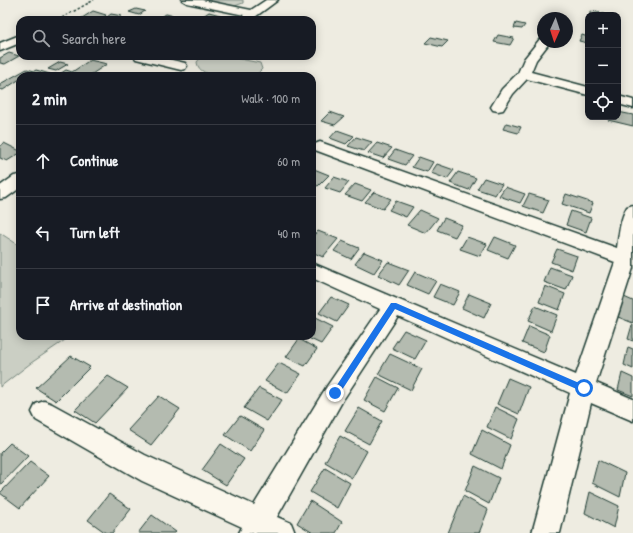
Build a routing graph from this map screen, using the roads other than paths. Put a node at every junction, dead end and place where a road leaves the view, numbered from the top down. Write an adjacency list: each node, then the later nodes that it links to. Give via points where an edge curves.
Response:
1 (187, 0): 3 (street)
2 (273, 0): 4 (street)
3 (245, 16)
4 (250, 16)
5 (16, 41): 6 (street)
6 (0, 48)
7 (539, 48): 12 (street, via 530,58)
8 (156, 60): 10 (street)
9 (189, 60): 10 (street)
10 (181, 66): 11 (street)
11 (173, 72)
12 (524, 74): 13 (street); 16 (street, via 507,92)
13 (585, 91)
14 (621, 101): 15 (street)
15 (633, 104)
16 (498, 107)
17 (320, 147): 21 (street)
18 (16, 183): 19 (street)
19 (0, 194)
20 (633, 211): 21 (street, via 628,230)
21 (629, 260): 24 (street)
22 (316, 272): 23 (street)
23 (394, 305): 24 (street); 27 (street, via 335,393)
24 (584, 388): 25 (street); 28 (street)
25 (633, 410)
26 (44, 412): 27 (street, via 88,439)
27 (265, 529)
28 (546, 533)

